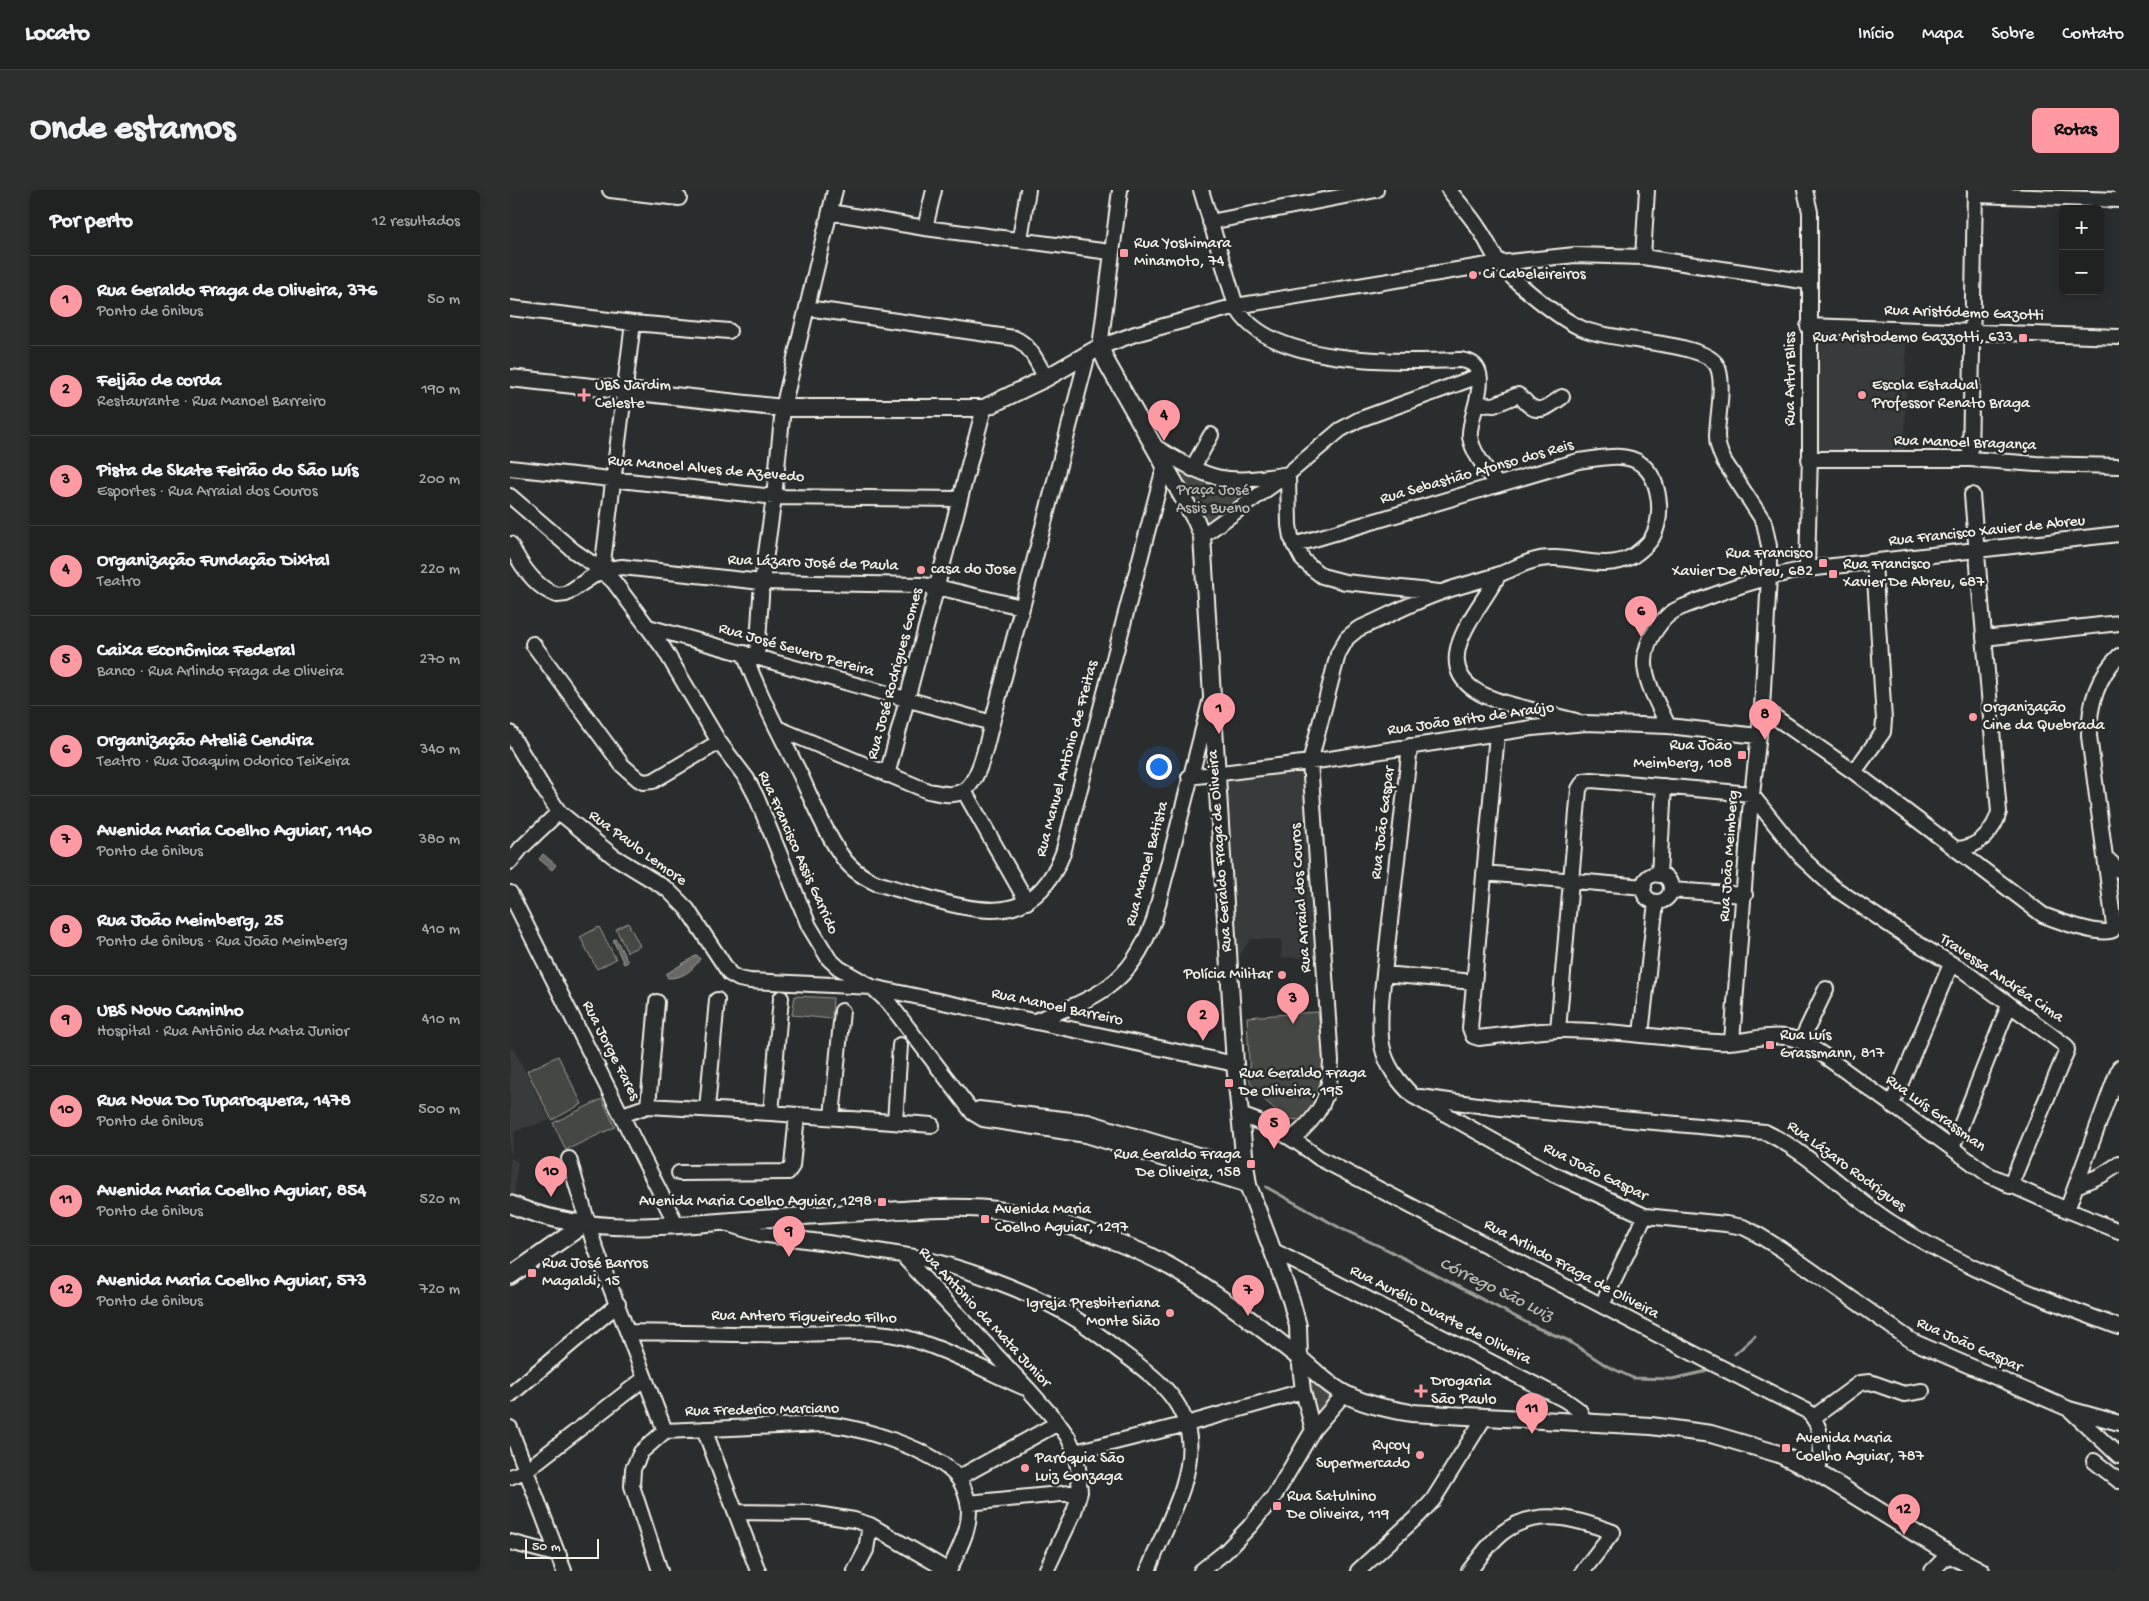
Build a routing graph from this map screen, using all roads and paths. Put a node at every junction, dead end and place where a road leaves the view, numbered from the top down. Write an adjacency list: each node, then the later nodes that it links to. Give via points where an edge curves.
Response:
1 (610, 190): 12 (street)
2 (835, 190): 14 (street)
3 (934, 190): 16 (street)
4 (1028, 190): 17 (street)
5 (1120, 190): 18 (street)
6 (1202, 190): 15 (street)
7 (1376, 190): 15 (street)
8 (1449, 190): 20 (street, via 1479,228)
9 (1647, 190): 19 (street)
10 (1805, 190): 21 (street, Rua Artur Bliss, via 1810,212)
11 (1975, 192): 13 (street); 28 (street)
12 (679, 198)
13 (2119, 200)
14 (830, 212): 16 (street); 24 (street)
15 (1210, 222): 22 (street)
16 (925, 228): 17 (street)
17 (1020, 239): 18 (street)
18 (1110, 252): 30 (street)
19 (1643, 257): 20 (street, via 1575,254); 21 (street)
20 (1500, 263): 22 (street); 63 (street, Rua João Meimberg, via 1568,322 1582,329 1680,348 1700,354 1716,364 1720,380 1719,450 1764,522)
21 (1809, 282): 26 (street, Rua Artur Bliss)
22 (1236, 306): 30 (street, via 1135,334); 31 (street, via 1250,324 1294,347 1386,362 1467,360 1476,367)
23 (510, 308): 25 (street)
24 (807, 308): 33 (street, via 1014,338 1030,350); 37 (street)
25 (633, 323): 27 (street); 34 (street)
26 (1808, 326): 28 (street, Rua Aristódemo Gazotti); 41 (street, Rua Artur Bliss)
27 (729, 331)
28 (1973, 331): 29 (street, Rua Aristódemo Gazotti); 42 (street)
29 (2119, 337)
30 (1094, 350): 33 (main road); 40 (main road, Rua Geraldo Fraga de Oliveira, via 1107,363); 67 (street)
31 (1479, 376): 36 (street); 47 (street, via 1358,420 1340,430)
32 (510, 378): 34 (main road)
33 (1046, 378): 38 (main road)
34 (624, 391): 37 (main road); 48 (street)
35 (1562, 397): 36 (street, via 1544,409 1532,408 1518,395 1494,405)
36 (1476, 404): 49 (street, via 1470,423 1471,443)
37 (783, 408): 38 (main road); 52 (street)
38 (984, 408): 53 (street, Rua José Rodrigues Gomes)
39 (1211, 435): 46 (street)
40 (1157, 448): 43 (main road, Rua Geraldo Fraga de Oliveira); 46 (street)
41 (1809, 459): 42 (street, Rua Manoel Bragança); 60 (street, Rua Artur Bliss)
42 (1970, 460): 44 (street, Rua Manoel Bragança)
43 (1165, 464): 55 (main road, Rua Geraldo Fraga de Oliveira); 106 (street, Rua Manuel Antônio de Freitas, via 1063,853 1056,871)
44 (2119, 466)
45 (510, 468): 48 (street, Rua Manoel Alves de Azevedo)
46 (1192, 469): 47 (street, via 1237,481)
47 (1288, 474): 55 (street); 57 (street, via 1289,525)
48 (615, 479): 52 (street, Rua Manoel Alves de Azevedo); 61 (street)
49 (1497, 484): 57 (street, Rua Sebastião Afonso dos Reis); 62 (street, Rua Sebastião Afonso dos Reis, via 1578,461 1626,458 1642,464 1649,472 1656,488 1659,511 1658,523 1648,544 1622,560 1595,563 1551,557)
50 (1972, 495): 58 (street)
51 (510, 496): 61 (street, Rua Francisco Assis Garrido, via 574,551)
52 (774, 497): 53 (street, Rua Manoel Alves de Azevedo); 64 (street)
53 (959, 499): 65 (street, Rua José Rodrigues Gomes)
54 (2119, 534): 58 (street, Rua Francisco Xavier de Abreu)
55 (1202, 536): 74 (main road, Rua Geraldo Fraga de Oliveira)
56 (510, 544): 61 (street, via 532,578 551,594 566,594)
57 (1294, 545): 66 (street, via 1313,569 1331,578)
58 (1977, 550): 59 (street, Rua Francisco Xavier de Abreu); 70 (street)
59 (1874, 562): 60 (street, Rua Francisco Xavier de Abreu); 87 (street, via 1884,720 1882,732)
60 (1806, 569): 63 (street, Rua Francisco Xavier de Abreu)
61 (602, 570): 64 (street, Rua Lázaro José de Paula, via 622,567); 69 (street, Rua Francisco Assis Garrido)
62 (1499, 574): 66 (street, Rua Sebastião Afonso dos Reis); 78 (street, via 1461,640 1458,650 1460,674 1474,690 1488,698)
63 (1769, 576): 76 (street, Rua João Meimberg); 79 (street, Rua Francisco Xavier de Abreu, via 1673,611 1652,635 1644,659 1645,671)
64 (762, 582): 65 (street, Rua Lázaro José de Paula); 72 (street)
65 (938, 586): 67 (street, Rua Lázaro José de Paula); 75 (street, Rua José Rodrigues Gomes)
66 (1441, 592): 86 (street, Rua Sebastião Afonso dos Reis, via 1358,629 1347,638 1338,654)
67 (1021, 607): 77 (street)
68 (2119, 623): 70 (street)
69 (648, 627): 72 (street, Rua José Severo Pereira); 84 (street, Rua Francisco Assis Garrido)
70 (1984, 638): 95 (street, via 2000,812 1990,832 1972,845)
71 (533, 644): 84 (street, via 614,755 643,782 653,781)
72 (750, 655): 75 (street, Rua José Severo Pereira); 80 (street, Rua Manuel Antônio de Freitas)
73 (2119, 656): 96 (street, via 2100,683 2089,721)
74 (1213, 690): 88 (main road, Rua Geraldo Fraga de Oliveira); 90 (street, Rua Manoel Batista)
75 (907, 701): 77 (street, Rua José Severo Pereira); 89 (street, Rua José Rodrigues Gomes)
76 (1762, 708): 83 (street, Rua João Meimberg); 87 (street)
77 (992, 723): 92 (street, via 980,765)
78 (1586, 723): 79 (street, Rua João Brito de Araújo); 82 (street, Rua João Brito de Araújo)
79 (1668, 726): 83 (street, Rua João Brito de Araújo)
80 (777, 728): 89 (street); 106 (street, Rua Manuel Antônio de Freitas, via 839,853 862,876 876,883 969,909 996,911)
81 (510, 733): 94 (street, Rua Paulo Lemore)
82 (1497, 734): 85 (street, Rua João Brito de Araújo); 99 (street)
83 (1758, 736): 93 (street, Rua João Meimberg)
84 (720, 742): 111 (street, Rua Francisco Assis Garrido, via 756,796 818,944 839,968)
85 (1410, 746): 86 (street, Rua João Brito de Araújo); 109 (street, Rua João Gaspar)
86 (1310, 762): 88 (street, Rua João Brito de Araújo); 140 (street, Rua Arraial dos Couros, via 1331,1061 1327,1093 1320,1110)
87 (1854, 772): 95 (street)
88 (1216, 773): 90 (street, Rua João Brito de Araújo); 124 (main road, Rua Geraldo Fraga de Oliveira)
89 (887, 775): 92 (street, via 941,794)
90 (1189, 777): 118 (street, Rua Manoel Batista, via 1154,920 1132,965 1096,995)
91 (1664, 786): 93 (street); 100 (street); 101 (street, via 1584,781 1580,789)
92 (964, 791): 106 (street)
93 (1751, 794): 105 (street, Rua João Meimberg); 108 (street, Travessa Andréa Cima, via 1803,859 1833,887)
94 (559, 812): 97 (street); 111 (street, Rua Paulo Lemore, via 613,856 666,889 704,931 733,977 750,981)
95 (1957, 849): 96 (street, via 2043,915 2062,923 2106,932 2113,930 2114,925)
96 (2106, 857): 98 (street)
97 (510, 862)
98 (2119, 870)
99 (1484, 873): 101 (street); 110 (street)
100 (1658, 875): 102 (street, via 1650,876); 103 (street, via 1668,880)
101 (1571, 880): 102 (street); 119 (street)
102 (1644, 887): 107 (street, via 1647,897)
103 (1671, 890): 105 (street); 107 (street, via 1666,899)
104 (510, 893): 133 (street, Rua Jorge Fares)
105 (1745, 895): 121 (street, Rua João Meimberg)
106 (1028, 902)
107 (1656, 902): 120 (street)
108 (1951, 964): 116 (street, Travessa Andréa Cima); 129 (street)
109 (1384, 974): 110 (street); 127 (street, Rua João Gaspar, via 1382,1044 1396,1079)
110 (1474, 982): 119 (street, Rua Luís Grassman, via 1470,1028 1476,1037)
111 (872, 987): 118 (street, Rua Manoel Barreiro); 128 (street, Rua Francisco Assis Garrido, via 899,1015)
112 (1826, 989): 122 (street)
113 (781, 998): 132 (street)
114 (717, 1000): 131 (street)
115 (657, 1002): 130 (street)
116 (2009, 1005): 141 (street); 147 (street, Travessa Andréa Cima, via 2067,1048)
117 (842, 1011): 136 (street)
118 (1035, 1021): 124 (street, Rua Manoel Barreiro)
119 (1558, 1030): 120 (street, Rua Luís Grassman)
120 (1641, 1034): 121 (street, Rua Luís Grassman)
121 (1732, 1041): 122 (street, Rua Luís Grassman, via 1784,1036)
122 (1801, 1041): 129 (street, Rua Luís Grassman)
123 (900, 1045): 137 (street)
124 (1235, 1064): 126 (main road, Rua Geraldo Fraga de Oliveira)
125 (2119, 1068): 148 (street)
126 (1237, 1094): 135 (main road, Rua Geraldo Fraga de Oliveira); 138 (street, Rua Arlindo Fraga de Oliveira)
127 (1412, 1096): 151 (street, Rua João Gaspar, via 1553,1174); 163 (street, Rua Lázaro Rodrigues, via 1500,1108 1765,1132 1782,1140 1865,1204 1917,1238 2014,1287)
128 (966, 1104): 144 (street, via 980,1109 1096,1124); 146 (street, Rua Francisco Assis Garrido, via 983,1119 1086,1135)
129 (1892, 1104): 141 (street, Rua Luís Grassman)
130 (648, 1106): 131 (street); 133 (street)
131 (707, 1109): 132 (street)
132 (771, 1113): 134 (street)
133 (622, 1114): 155 (street, Rua Jorge Fares)
134 (797, 1115): 136 (street); 145 (street, via 792,1166 788,1172)
135 (1239, 1116): 138 (street, Rua Arlindo Fraga de Oliveira); 144 (main road, Rua Geraldo Fraga de Oliveira)
136 (832, 1118): 137 (street)
137 (895, 1122): 139 (street)
138 (1263, 1122): 140 (street, Rua Arlindo Fraga de Oliveira)
139 (932, 1125)
140 (1293, 1138): 162 (street, Rua Arlindo Fraga de Oliveira, via 1319,1158)
141 (1952, 1148): 147 (street, Rua Luís Grassman)
142 (569, 1159): 154 (street)
143 (2119, 1164): 148 (street)
144 (1245, 1169): 146 (main road, Rua Geraldo Fraga de Oliveira)
145 (679, 1174)
146 (1248, 1185): 158 (main road, Rua Geraldo Fraga de Oliveira)
147 (2010, 1186): 150 (street, Rua Luís Grassman)
148 (2076, 1186): 150 (street)
149 (510, 1204): 152 (main road)
150 (2067, 1210): 156 (street, Rua Luís Grassman)
151 (1645, 1216): 162 (street); 172 (street, Rua João Gaspar, via 1743,1227 1781,1249 1912,1341)
152 (557, 1218): 154 (main road); 157 (main road)
153 (721, 1222): 155 (main road); 159 (street, Rua Antônio da Mata Junior, via 760,1234); 165 (main road, via 952,1207 1002,1211 1046,1220 1156,1258)
154 (587, 1226): 155 (main road); 157 (main road); 161 (street)
155 (677, 1226)
156 (2119, 1231)
157 (562, 1240): 160 (main road)
158 (1272, 1250): 165 (main road, Rua Geraldo Fraga de Oliveira, via 1298,1326); 175 (street, Rua Aurélio Duarte de Oliveira, via 1565,1400 1579,1410)
159 (902, 1255): 167 (street, Rua Antônio da Mata Junior); 178 (street, via 926,1259 991,1281 1080,1322 1164,1385 1177,1402)
160 (510, 1276)
161 (618, 1304): 164 (street); 171 (street)
162 (1602, 1306): 173 (street, Rua Arlindo Fraga de Oliveira)
163 (2119, 1327)
164 (629, 1332): 166 (street); 167 (street, Rua Antero Figueiredo Filho, via 898,1336)
165 (1298, 1357): 168 (street, Rua Geraldo Fraga de Oliveira); 170 (main road)
166 (645, 1378): 182 (street); 186 (street)
167 (1028, 1389): 176 (street, Rua Antônio da Mata Junior)
168 (1303, 1391): 178 (street); 181 (street, Rua Geraldo Fraga de Oliveira)
169 (1922, 1391): 173 (street, via 1904,1394 1870,1382 1860,1383)
170 (1344, 1394): 174 (main road, via 1375,1407 1411,1414); 181 (street)
171 (510, 1395)
172 (2070, 1409): 177 (street, Rua João Gaspar); 184 (street)
173 (1814, 1417): 187 (street, via 1821,1441)
174 (1484, 1418): 175 (main road); 208 (street, via 1432,1500)
175 (1585, 1422): 187 (main road, via 1711,1434 1779,1454)
176 (1058, 1423): 183 (street, Rua Antônio da Mata Junior); 189 (street)
177 (2119, 1423)
178 (1187, 1424): 183 (street); 206 (street, via 1190,1457 1186,1475)
179 (510, 1428): 186 (street)
180 (704, 1429): 182 (street, Rua Frederico Marciano); 189 (street, Rua Frederico Marciano, via 841,1425 928,1454); 193 (street)
181 (1313, 1430): 207 (street, via 1275,1496 1225,1552)
182 (665, 1431): 201 (street, via 641,1452 633,1469 632,1486)
183 (1074, 1452): 191 (street, Rua Antônio da Mata Junior)
184 (2119, 1456)
185 (2094, 1461): 190 (street)
186 (525, 1471): 188 (street); 199 (street)
187 (1818, 1473): 198 (main road)
188 (510, 1477)
189 (958, 1478): 192 (street, Rua Frederico Marciano)
190 (2119, 1482)
191 (1080, 1492): 192 (street); 205 (street, Rua Antônio da Mata Junior)
192 (968, 1503): 204 (street, Rua Frederico Marciano, via 969,1520)
193 (736, 1512): 194 (street, via 810,1513); 202 (street)
194 (870, 1525): 195 (street); 197 (street)
195 (894, 1539): 197 (street); 204 (street)
196 (510, 1542): 199 (street)
197 (866, 1550): 203 (street)
198 (1949, 1554): 211 (street); 212 (main road)
199 (559, 1555): 200 (street)
200 (564, 1571)
201 (660, 1571)
202 (758, 1571)
203 (855, 1571)
204 (949, 1571)
205 (1046, 1571)
206 (1148, 1571)
207 (1201, 1571)
208 (1358, 1571)
209 (1469, 1571): 210 (street, via 1503,1532 1521,1523 1562,1516 1614,1532)
210 (1583, 1571)
211 (1932, 1571)
212 (1981, 1571)

